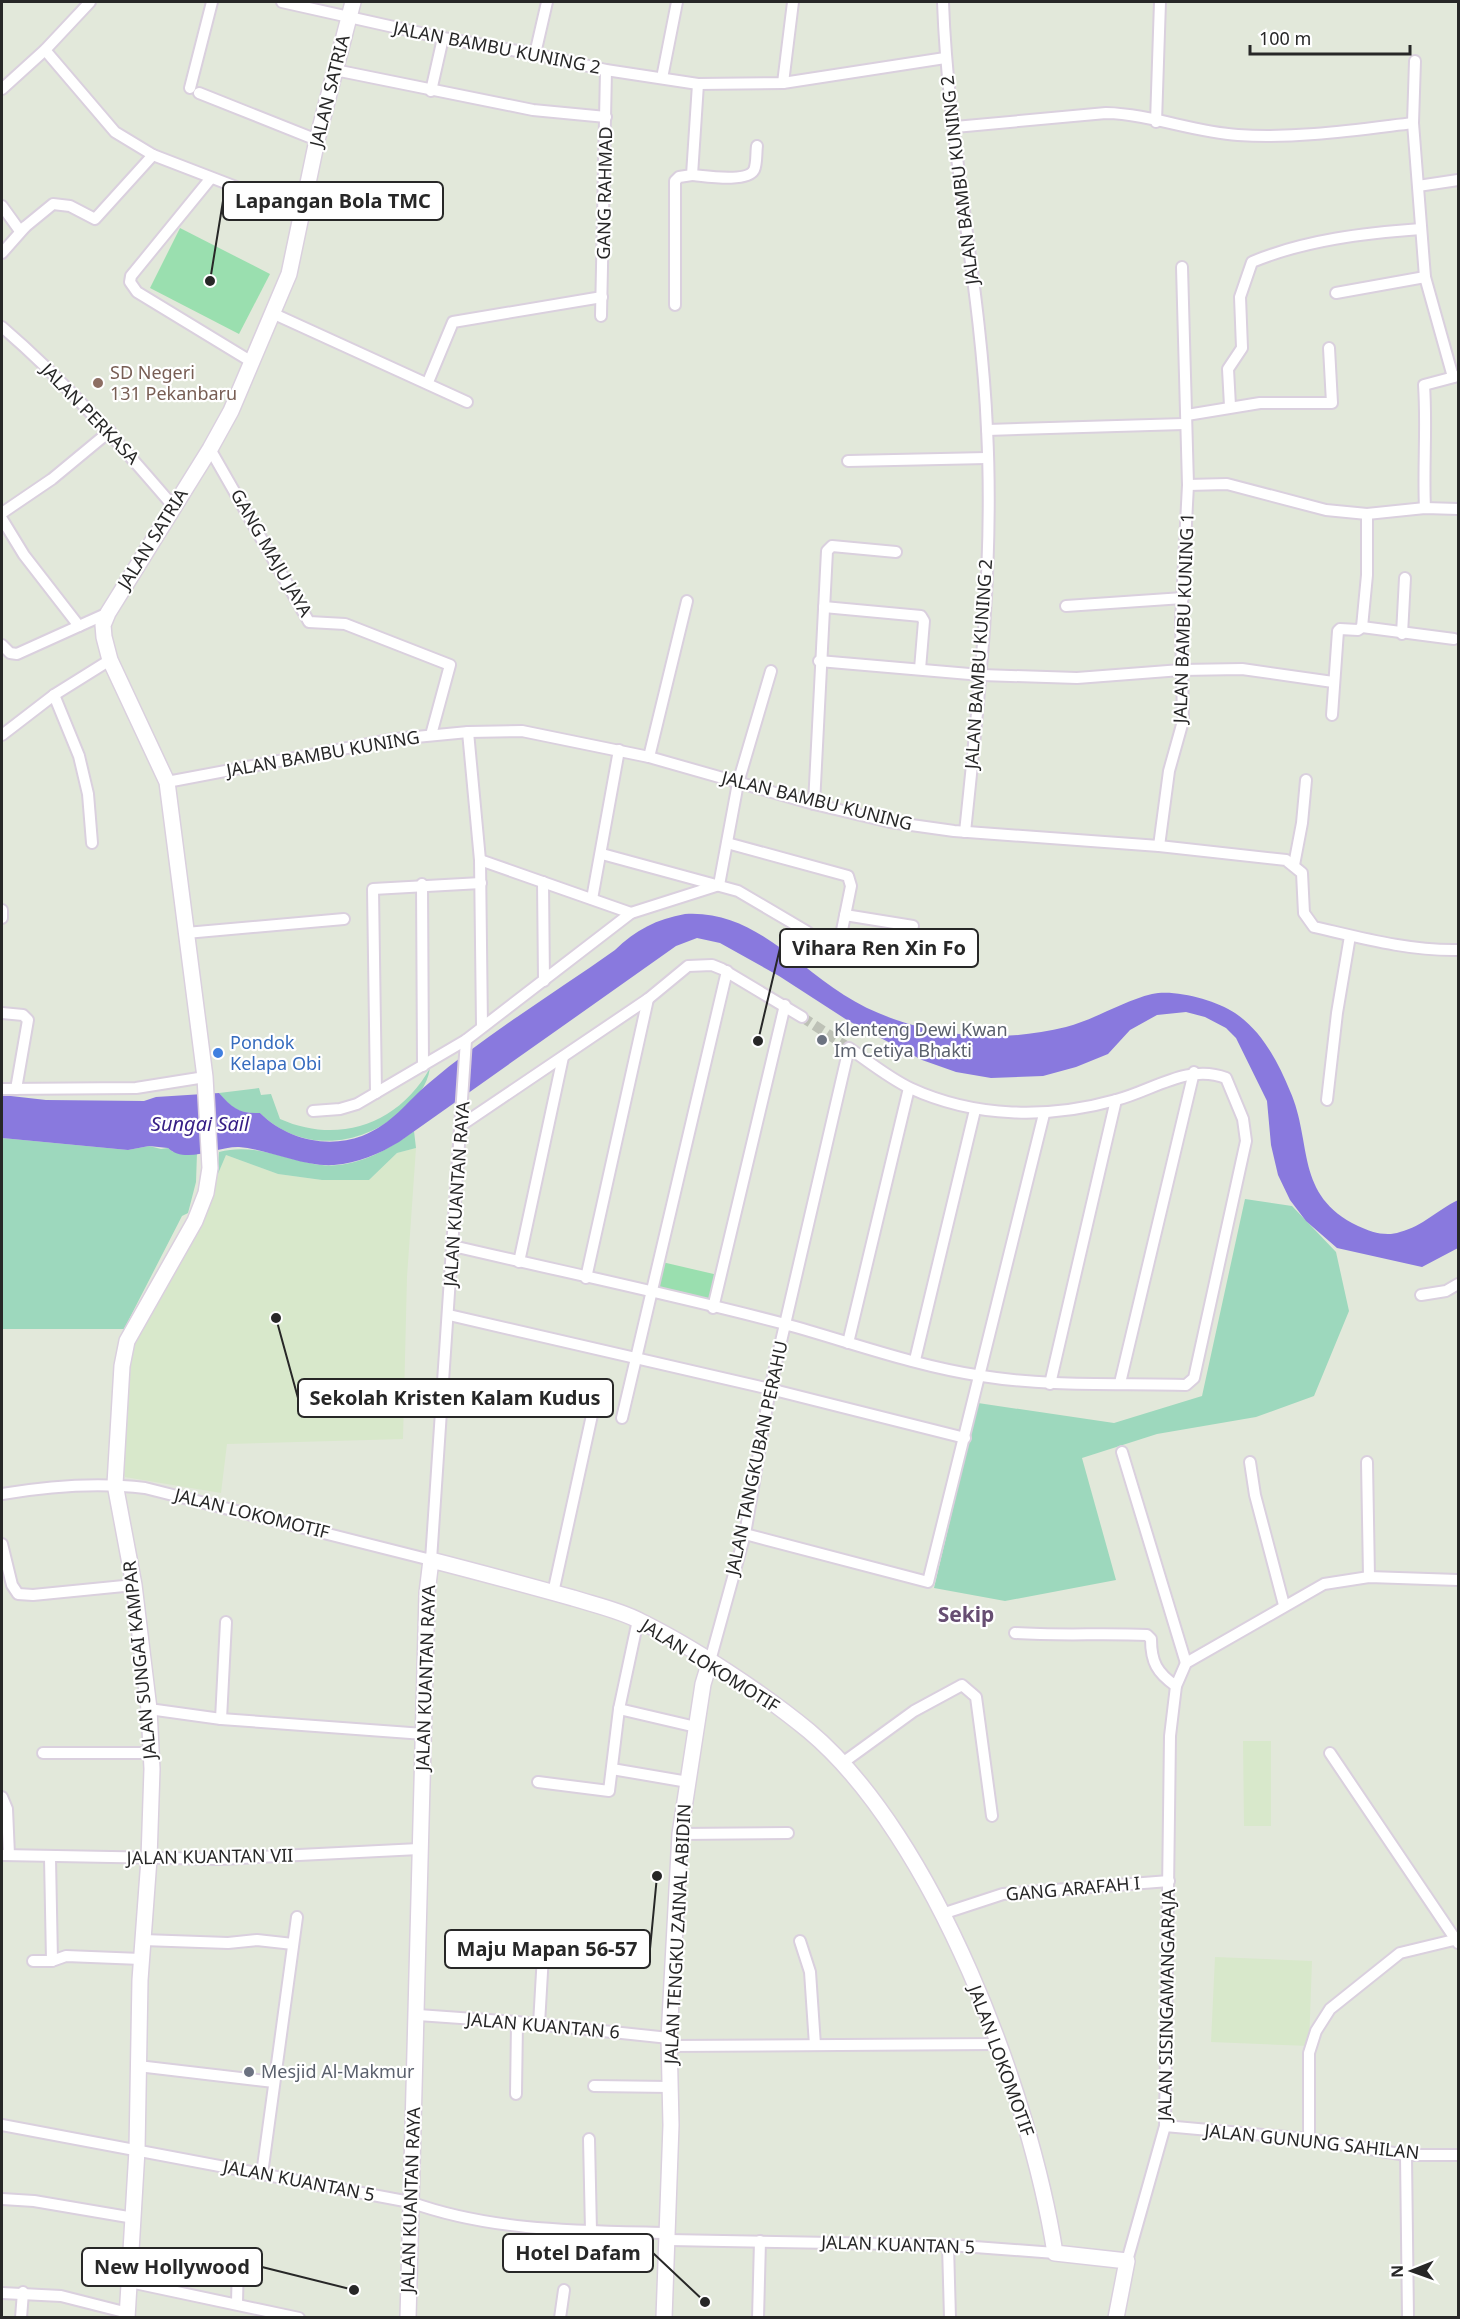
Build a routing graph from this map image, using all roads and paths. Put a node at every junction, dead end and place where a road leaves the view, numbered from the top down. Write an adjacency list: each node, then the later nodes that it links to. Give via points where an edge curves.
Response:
1 (90, 2): 12 (street)
2 (212, 2): 27 (street, via 194,91)
3 (282, 2): 10 (street, JALAN BAMBU KUNING 2)
4 (353, 2): 10 (street, JALAN SATRIA)
5 (548, 2): 13 (street)
6 (677, 2): 18 (street)
7 (793, 2): 19 (street)
8 (943, 2): 14 (street)
9 (1160, 2): 24 (street)
10 (349, 18): 11 (street, JALAN BAMBU KUNING 2); 16 (street, JALAN SATRIA)
11 (442, 38): 13 (street, JALAN BAMBU KUNING 2); 22 (street)
12 (45, 50): 21 (street); 29 (street, via 104,122)
13 (535, 54): 17 (street, JALAN BAMBU KUNING 2)
14 (945, 58): 19 (street, JALAN BAMBU KUNING 2); 26 (street, JALAN BAMBU KUNING 2)
15 (1415, 61): 25 (street)
16 (335, 70): 22 (street); 27 (street, JALAN SATRIA)
17 (606, 70): 18 (street, JALAN BAMBU KUNING 2); 23 (street, GANG RAHMAD)
18 (662, 78): 20 (street, JALAN BAMBU KUNING 2)
19 (783, 83): 20 (street, JALAN BAMBU KUNING 2)
20 (698, 84): 30 (street)
21 (2, 89)
22 (431, 91): 23 (street, via 533,110)
23 (606, 117): 42 (street, GANG RAHMAD)
24 (1156, 122): 25 (street, via 1196,130 1277,136); 26 (street, via 1128,113 1106,113)
25 (1413, 123): 33 (street)
26 (955, 127): 54 (street, JALAN BAMBU KUNING 2)
27 (317, 140): 35 (street, JALAN SATRIA)
28 (757, 146): 30 (street, via 753,170 748,176)
29 (153, 155): 31 (street); 36 (street, via 99,218 91,219 70,206 53,204)
30 (692, 175): 43 (street, via 675,181)
31 (211, 178): 35 (street); 48 (street, via 130,282 136,292)
32 (1458, 180): 33 (street)
33 (1418, 186): 37 (street)
34 (2, 206): 36 (street, via 20,231)
35 (301, 212): 44 (street, JALAN SATRIA, via 289,274)
36 (25, 227): 38 (street)
37 (1421, 229): 40 (street); 52 (street, via 1366,232 1274,253 1252,262 1240,297 1242,348 1228,369)
38 (2, 253)
39 (1182, 267): 53 (street, JALAN BAMBU KUNING 1)
40 (1425, 278): 41 (street); 49 (street)
41 (1336, 293)
42 (602, 297): 45 (street, GANG RAHMAD); 50 (street, via 454,321)
43 (675, 305)
44 (272, 313): 48 (street, JALAN SATRIA); 50 (street)
45 (601, 316)
46 (2, 327): 55 (street, JALAN PERKASA)
47 (1329, 348): 52 (street, via 1332,403)
48 (252, 362): 56 (street, JALAN SATRIA)
49 (1456, 377): 61 (street, via 1424,386)
50 (428, 382): 51 (street)
51 (467, 402)
52 (1230, 406): 53 (street)
53 (1186, 419): 54 (street); 59 (street, JALAN BAMBU KUNING 1)
54 (987, 430): 57 (street, JALAN BAMBU KUNING 2)
55 (110, 431): 60 (street, JALAN PERKASA); 63 (street, via 52,479)
56 (210, 450): 60 (street, JALAN SATRIA); 89 (street, GANG MAJU JAYA, via 309,622 345,624 450,665)
57 (987, 458): 58 (street); 83 (street, JALAN BAMBU KUNING 2)
58 (849, 461)
59 (1188, 485): 64 (street, via 1227,484 1326,510); 68 (street, JALAN BAMBU KUNING 1)
60 (173, 506): 72 (street, JALAN SATRIA)
61 (1425, 508): 62 (street); 64 (street)
62 (1458, 509)
63 (2, 513)
64 (1367, 514): 74 (street)
65 (2, 519): 73 (street, via 24,555)
66 (896, 552): 71 (street, via 832,546 827,551)
67 (1406, 578): 75 (street)
68 (1183, 598): 70 (street); 81 (street, JALAN BAMBU KUNING 1)
69 (687, 602): 91 (street)
70 (1066, 606)
71 (824, 607): 79 (street); 80 (street, via 921,616 924,621)
72 (108, 613): 73 (street); 78 (street, JALAN SATRIA, via 103,625)
73 (79, 626): 77 (street, via 18,654 10,653)
74 (1362, 627): 75 (street); 84 (street, via 1338,632)
75 (1402, 634): 76 (street)
76 (1454, 639)
77 (2, 645)
78 (110, 660): 85 (street); 93 (street, JALAN SATRIA)
79 (819, 661): 80 (street); 95 (street)
80 (920, 669): 83 (street)
81 (1181, 670): 83 (street, via 1077,678); 84 (street, via 1242,669); 99 (street, JALAN BAMBU KUNING 1, via 1183,721 1170,771)
82 (771, 671): 94 (street)
83 (981, 675): 96 (street, JALAN BAMBU KUNING 2)
84 (1333, 682): 86 (street)
85 (54, 695): 88 (street); 97 (street, via 79,756 88,794)
86 (1332, 716)
87 (468, 732): 89 (street, JALAN BAMBU KUNING); 90 (street, JALAN BAMBU KUNING, via 522,731); 101 (street)
88 (2, 735)
89 (431, 735): 93 (street, JALAN BAMBU KUNING)
90 (619, 750): 91 (street, JALAN BAMBU KUNING); 100 (street)
91 (649, 757): 94 (street, JALAN BAMBU KUNING)
92 (1306, 780): 102 (street)
93 (166, 782): 114 (street, JALAN SATRIA)
94 (738, 783): 95 (street, JALAN BAMBU KUNING); 98 (street)
95 (814, 804): 96 (street, JALAN BAMBU KUNING, via 890,822)
96 (965, 832): 99 (street, JALAN BAMBU KUNING)
97 (92, 843)
98 (727, 843): 106 (street); 110 (street, via 848,876 852,881)
99 (1159, 846): 102 (street, JALAN BAMBU KUNING)
100 (602, 854): 106 (street); 107 (street)
101 (480, 860): 103 (street); 104 (street)
102 (1294, 865): 115 (street, via 1302,873 1307,921 1314,927)
103 (543, 882): 107 (street); 118 (street)
104 (480, 883): 105 (street); 123 (street)
105 (422, 885): 126 (street); 132 (street, via 372,891)
106 (719, 885): 109 (street); 110 (street, via 767,907 832,952 838,950)
107 (592, 899): 109 (street)
108 (2, 910): 111 (street)
109 (631, 913): 118 (street)
110 (845, 915): 113 (street)
111 (2, 918)
112 (344, 918): 114 (street)
113 (913, 926)
114 (186, 933): 128 (street, JALAN SATRIA)
115 (1350, 936): 116 (street, via 1434,951); 133 (street)
116 (1458, 950)
117 (727, 971): 119 (street, via 712,965 688,966); 120 (street); 144 (street)
118 (544, 981): 123 (street)
119 (648, 999): 125 (street); 142 (street)
120 (785, 1005): 122 (street); 146 (street)
121 (2, 1013): 131 (street, via 23,1015 28,1020)
122 (802, 1017)
123 (483, 1027): 124 (street)
124 (466, 1044): 126 (street); 138 (street, JALAN KUANTAN RAYA)
125 (563, 1057): 138 (street); 141 (street)
126 (423, 1066): 132 (street)
127 (1194, 1072): 134 (street); 153 (street); 153 (street, via 1226,1078 1244,1119 1246,1141 1194,1378 1186,1385)
128 (205, 1083): 131 (street); 139 (street, JALAN SATRIA)
129 (909, 1088): 135 (street); 148 (street, JALAN TANGKUBAN PERAHU, via 849,1047); 149 (street)
130 (2, 1089): 131 (street)
131 (16, 1089)
132 (376, 1093): 136 (street, via 340,1109)
133 (1327, 1100)
134 (1116, 1101): 137 (street); 154 (street)
135 (975, 1110): 137 (street); 151 (street)
136 (313, 1111)
137 (1044, 1114): 152 (street)
138 (463, 1124): 140 (street, JALAN KUANTAN RAYA)
139 (210, 1168): 162 (street, JALAN SUNGAI KAMPAR, via 195,1221 123,1353)
140 (453, 1246): 141 (street); 147 (street, JALAN KUANTAN RAYA)
141 (519, 1262): 142 (street)
142 (586, 1278): 144 (street)
143 (1458, 1284): 145 (street, via 1446,1291)
144 (651, 1293): 146 (street); 150 (street)
145 (1421, 1295)
146 (713, 1308): 148 (street)
147 (449, 1315): 150 (street); 166 (street, JALAN KUANTAN RAYA)
148 (784, 1324): 149 (street); 155 (street, JALAN TANGKUBAN PERAHU)
149 (848, 1343): 151 (street)
150 (636, 1357): 155 (street); 157 (street)
151 (915, 1360): 152 (street)
152 (981, 1376): 154 (street); 158 (street)
153 (1120, 1383): 154 (street)
154 (1050, 1384)
155 (770, 1389): 158 (street); 164 (street, JALAN TANGKUBAN PERAHU)
156 (592, 1415): 170 (street)
157 (622, 1418)
158 (965, 1438): 164 (street, via 928,1582)
159 (1122, 1452): 176 (street)
160 (1250, 1462): 171 (street)
161 (1367, 1462): 167 (street)
162 (115, 1484): 163 (street, JALAN LOKOMOTIF, via 45,1486); 166 (street, JALAN LOKOMOTIF, via 252,1513); 169 (street, JALAN SUNGAI KAMPAR)
163 (2, 1494)
164 (745, 1534): 175 (street, JALAN TANGKUBAN PERAHU)
165 (2, 1544): 169 (street, via 18,1594)
166 (431, 1560): 170 (street, JALAN LOKOMOTIF); 182 (street, JALAN KUANTAN RAYA)
167 (1369, 1577): 168 (street); 171 (street, via 1324,1584)
168 (1458, 1580)
169 (134, 1585): 178 (street, JALAN SUNGAI KAMPAR)
170 (553, 1593): 172 (street, JALAN LOKOMOTIF)
171 (1284, 1605): 176 (street)
172 (638, 1620): 175 (street, JALAN LOKOMOTIF); 179 (street)
173 (226, 1622): 180 (street)
174 (1015, 1633): 177 (street, via 1147,1635 1155,1666)
175 (710, 1661): 181 (street, JALAN TENGKU ZAINAL ABIDIN); 186 (street, JALAN LOKOMOTIF, via 809,1731)
176 (1186, 1663): 177 (street, JALAN SISINGAMANGARAJA)
177 (1176, 1686): 198 (street, JALAN SISINGAMANGARAJA, via 1170,1736)
178 (149, 1708): 180 (street); 184 (street, JALAN SUNGAI KAMPAR)
179 (619, 1709): 181 (street); 187 (street)
180 (221, 1719): 182 (street)
181 (696, 1727): 189 (street, JALAN TENGKU ZAINAL ABIDIN)
182 (424, 1734): 194 (street, JALAN KUANTAN RAYA)
183 (43, 1753): 184 (street)
184 (151, 1753): 197 (street, JALAN SUNGAI KAMPAR)
185 (1330, 1753): 202 (street)
186 (841, 1764): 191 (street, via 914,1711 962,1685 976,1697); 199 (street, JALAN LOKOMOTIF, via 909,1855)
187 (612, 1769): 188 (street, via 609,1791); 189 (street)
188 (537, 1782)
189 (687, 1782): 193 (street, JALAN TENGKU ZAINAL ABIDIN)
190 (2, 1797): 195 (street, via 7,1809)
191 (992, 1816)
192 (788, 1833): 193 (street)
193 (680, 1834): 212 (street, JALAN TENGKU ZAINAL ABIDIN)
194 (419, 1849): 197 (street, JALAN KUANTAN VII); 209 (street, JALAN KUANTAN RAYA)
195 (5, 1855): 196 (street, JALAN KUANTAN VII)
196 (50, 1858): 197 (street, JALAN KUANTAN VII); 208 (street)
197 (149, 1859): 201 (street, JALAN SUNGAI KAMPAR)
198 (1169, 1881): 199 (street, GANG ARAFAH I, via 1003,1894); 221 (street, JALAN SISINGAMANGARAJA)
199 (942, 1914): 213 (street, JALAN LOKOMOTIF)
200 (297, 1917): 204 (street)
201 (143, 1940): 204 (street, via 257,1940); 206 (street, JALAN SUNGAI KAMPAR)
202 (1457, 1940): 223 (street, via 1400,1953 1330,2009 1316,2031 1309,2053)
203 (800, 1941): 214 (street, via 810,1972)
204 (293, 1944): 216 (street)
205 (543, 1955): 211 (street)
206 (141, 1959): 208 (street, via 66,1956); 215 (street, JALAN SUNGAI KAMPAR)
207 (33, 1961): 208 (street)
208 (52, 1961)
209 (418, 2015): 210 (street, JALAN KUANTAN 6); 229 (street, JALAN KUANTAN RAYA)
210 (517, 2022): 211 (street, JALAN KUANTAN 6); 219 (street)
211 (539, 2024): 212 (street, JALAN KUANTAN 6)
212 (669, 2042): 214 (street, JALAN KUANTAN 6); 218 (street, JALAN TENGKU ZAINAL ABIDIN)
213 (998, 2043): 214 (street, JALAN KUANTAN 6); 235 (street, JALAN LOKOMOTIF, via 1046,2200)
214 (815, 2045)
215 (138, 2066): 216 (street); 224 (street, JALAN SUNGAI KAMPAR)
216 (274, 2082): 227 (street)
217 (594, 2086): 218 (street)
218 (670, 2087): 232 (street, JALAN TENGKU ZAINAL ABIDIN)
219 (516, 2094)
220 (2, 2125): 224 (street, JALAN KUANTAN 5)
221 (1165, 2126): 223 (street, JALAN GUNUNG SAHILAN); 237 (street, JALAN SISINGAMANGARAJA)
222 (589, 2139): 231 (street)
223 (1309, 2139): 225 (street, JALAN GUNUNG SAHILAN)
224 (137, 2150): 227 (street, JALAN KUANTAN 5); 230 (street, JALAN SUNGAI KAMPAR)
225 (1406, 2155): 226 (street, JALAN GUNUNG SAHILAN); 253 (street)
226 (1458, 2155)
227 (262, 2174): 229 (street, JALAN KUANTAN 5)
228 (2, 2199): 230 (street)
229 (410, 2202): 231 (street, JALAN KUANTAN 5, via 446,2215 551,2230); 245 (street, JALAN KUANTAN RAYA)
230 (134, 2218): 238 (street, JALAN SUNGAI KAMPAR)
231 (591, 2231): 232 (street, JALAN KUANTAN 5)
232 (669, 2236): 233 (street, JALAN KUANTAN 5); 249 (street, JALAN TENGKU ZAINAL ABIDIN)
233 (760, 2241): 234 (street, JALAN KUANTAN 5); 250 (street)
234 (948, 2245): 235 (street, JALAN KUANTAN 5); 251 (street)
235 (1055, 2253): 237 (street, JALAN KUANTAN 5)
236 (219, 2257): 242 (street, via 231,2256 238,2261)
237 (1127, 2261): 252 (street, JALAN SISINGAMANGARAJA)
238 (130, 2282): 242 (street); 244 (street, JALAN SUNGAI KAMPAR)
239 (564, 2290): 248 (street)
240 (2, 2292): 241 (street)
241 (23, 2292): 244 (street, via 61,2296); 246 (street)
242 (237, 2303): 243 (street)
243 (269, 2314): 247 (street)
244 (128, 2315)
245 (410, 2317)
246 (21, 2318)
247 (299, 2318)
248 (560, 2318)
249 (664, 2318)
250 (758, 2318)
251 (950, 2318)
252 (1116, 2318)
253 (1408, 2318)

